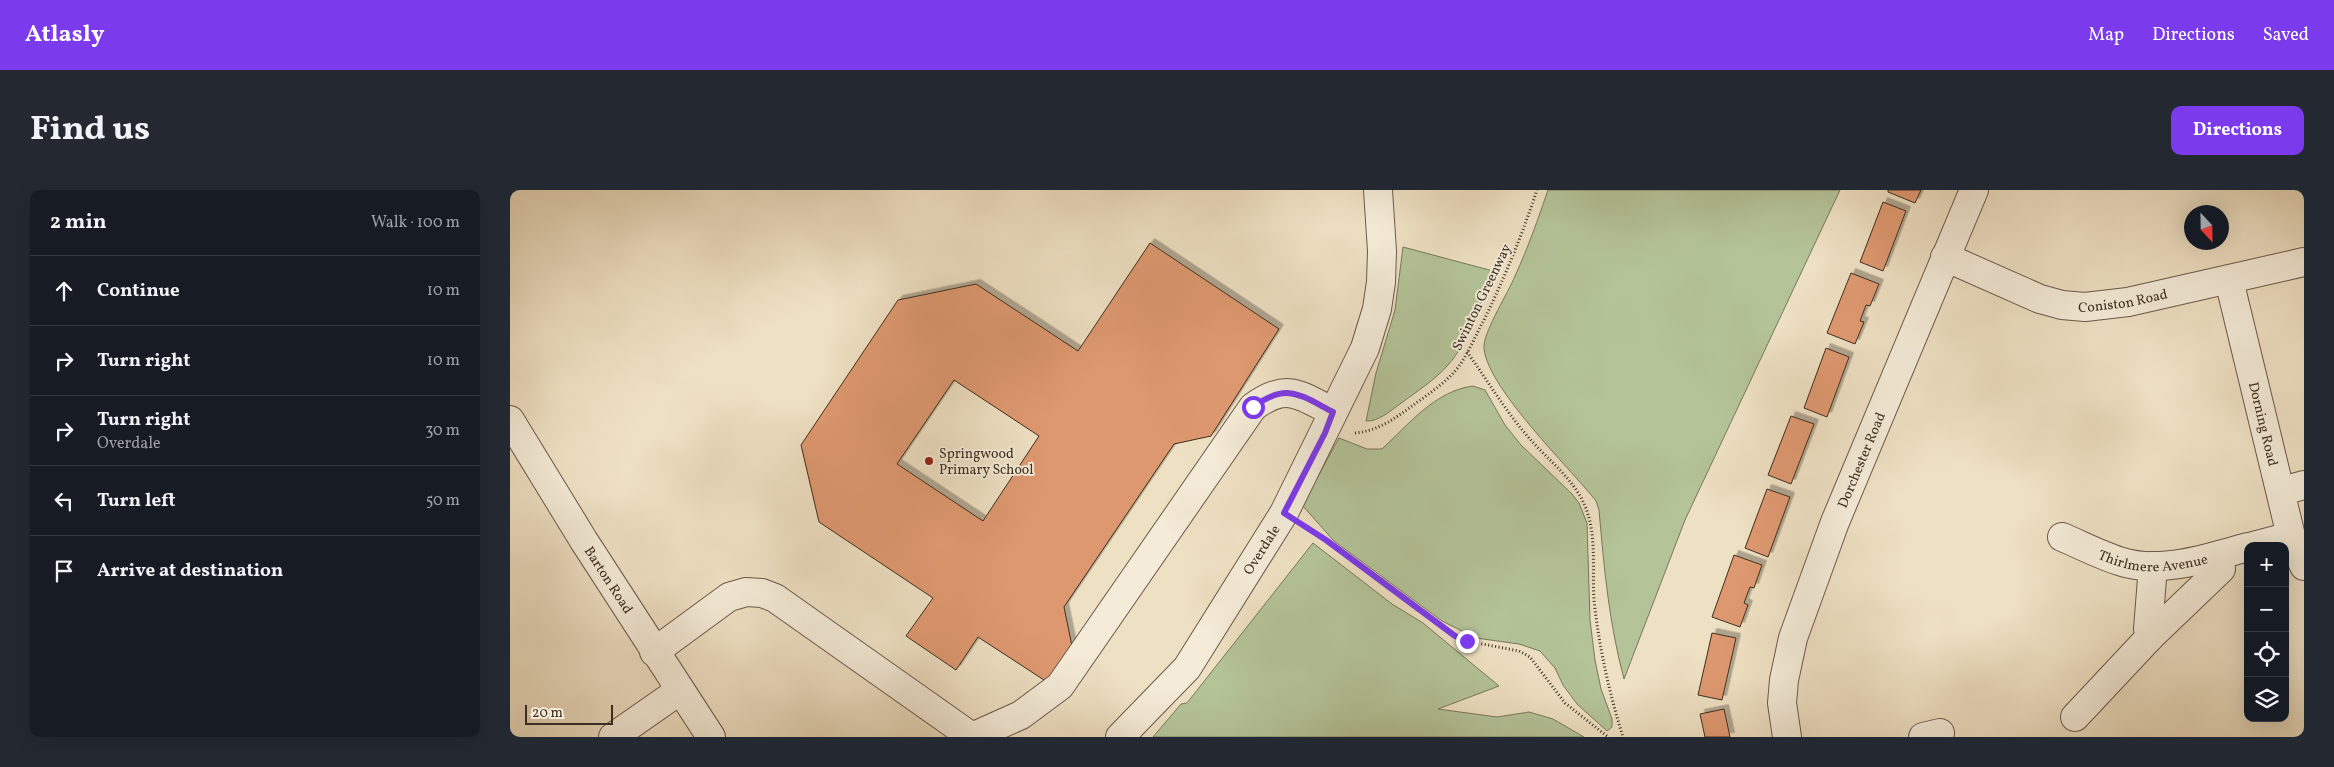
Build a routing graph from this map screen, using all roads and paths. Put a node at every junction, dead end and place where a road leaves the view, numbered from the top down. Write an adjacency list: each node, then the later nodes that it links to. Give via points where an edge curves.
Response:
1 (1378, 190): 8 (street, Overdale, via 1382,251 1377,309 1366,348)
2 (1537, 190): 7 (path, Swinton Greenway, via 1507,272)
3 (1974, 190): 4 (street, Dorchester Road)
4 (1946, 257): 6 (street, Coniston Road, via 2040,299 2085,307 2121,304); 30 (street, Dorchester Road, via 1835,522 1793,638 1782,703)
5 (2304, 262): 6 (street, Coniston Road)
6 (2229, 280): 11 (street, Dorning Road)
7 (1468, 352): 10 (path, Swinton Greenway, via 1456,370 1436,388 1390,422); 29 (path, via 1507,411 1573,485 1585,504 1593,538 1598,633 1609,692)
8 (1333, 412): 12 (street, Overdale); 26 (street, via 1298,394 1282,392 1268,396 1253,407 1060,686 1021,715)
9 (510, 420): 21 (street, Barton Road)
10 (1372, 431)
11 (2293, 488): 13 (street, Dorning Road)
12 (1284, 513): 27 (street, Overdale, via 1187,668); 28 (path, via 1326,540 1455,636 1530,657 1565,703)
13 (2291, 536): 15 (street); 19 (street, Dorning Road)
14 (2062, 537): 18 (street, Thirlmere Avenue, via 2120,562)
15 (2268, 542)
16 (2244, 548): 17 (street, Thirlmere Avenue)
17 (2219, 555): 18 (street, Thirlmere Avenue); 20 (street, via 2221,569)
18 (2153, 566): 20 (street)
19 (2304, 566)
20 (2150, 637): 23 (street)
21 (654, 652): 22 (street, Barton Road); 26 (street, via 729,597 746,592 762,593 776,598)
22 (679, 691): 24 (street); 25 (street, Barton Road)
23 (2074, 717)
24 (613, 737)
25 (711, 737)
26 (972, 737)
27 (1120, 737)
28 (1608, 737)
29 (1623, 737)
30 (1788, 737)

